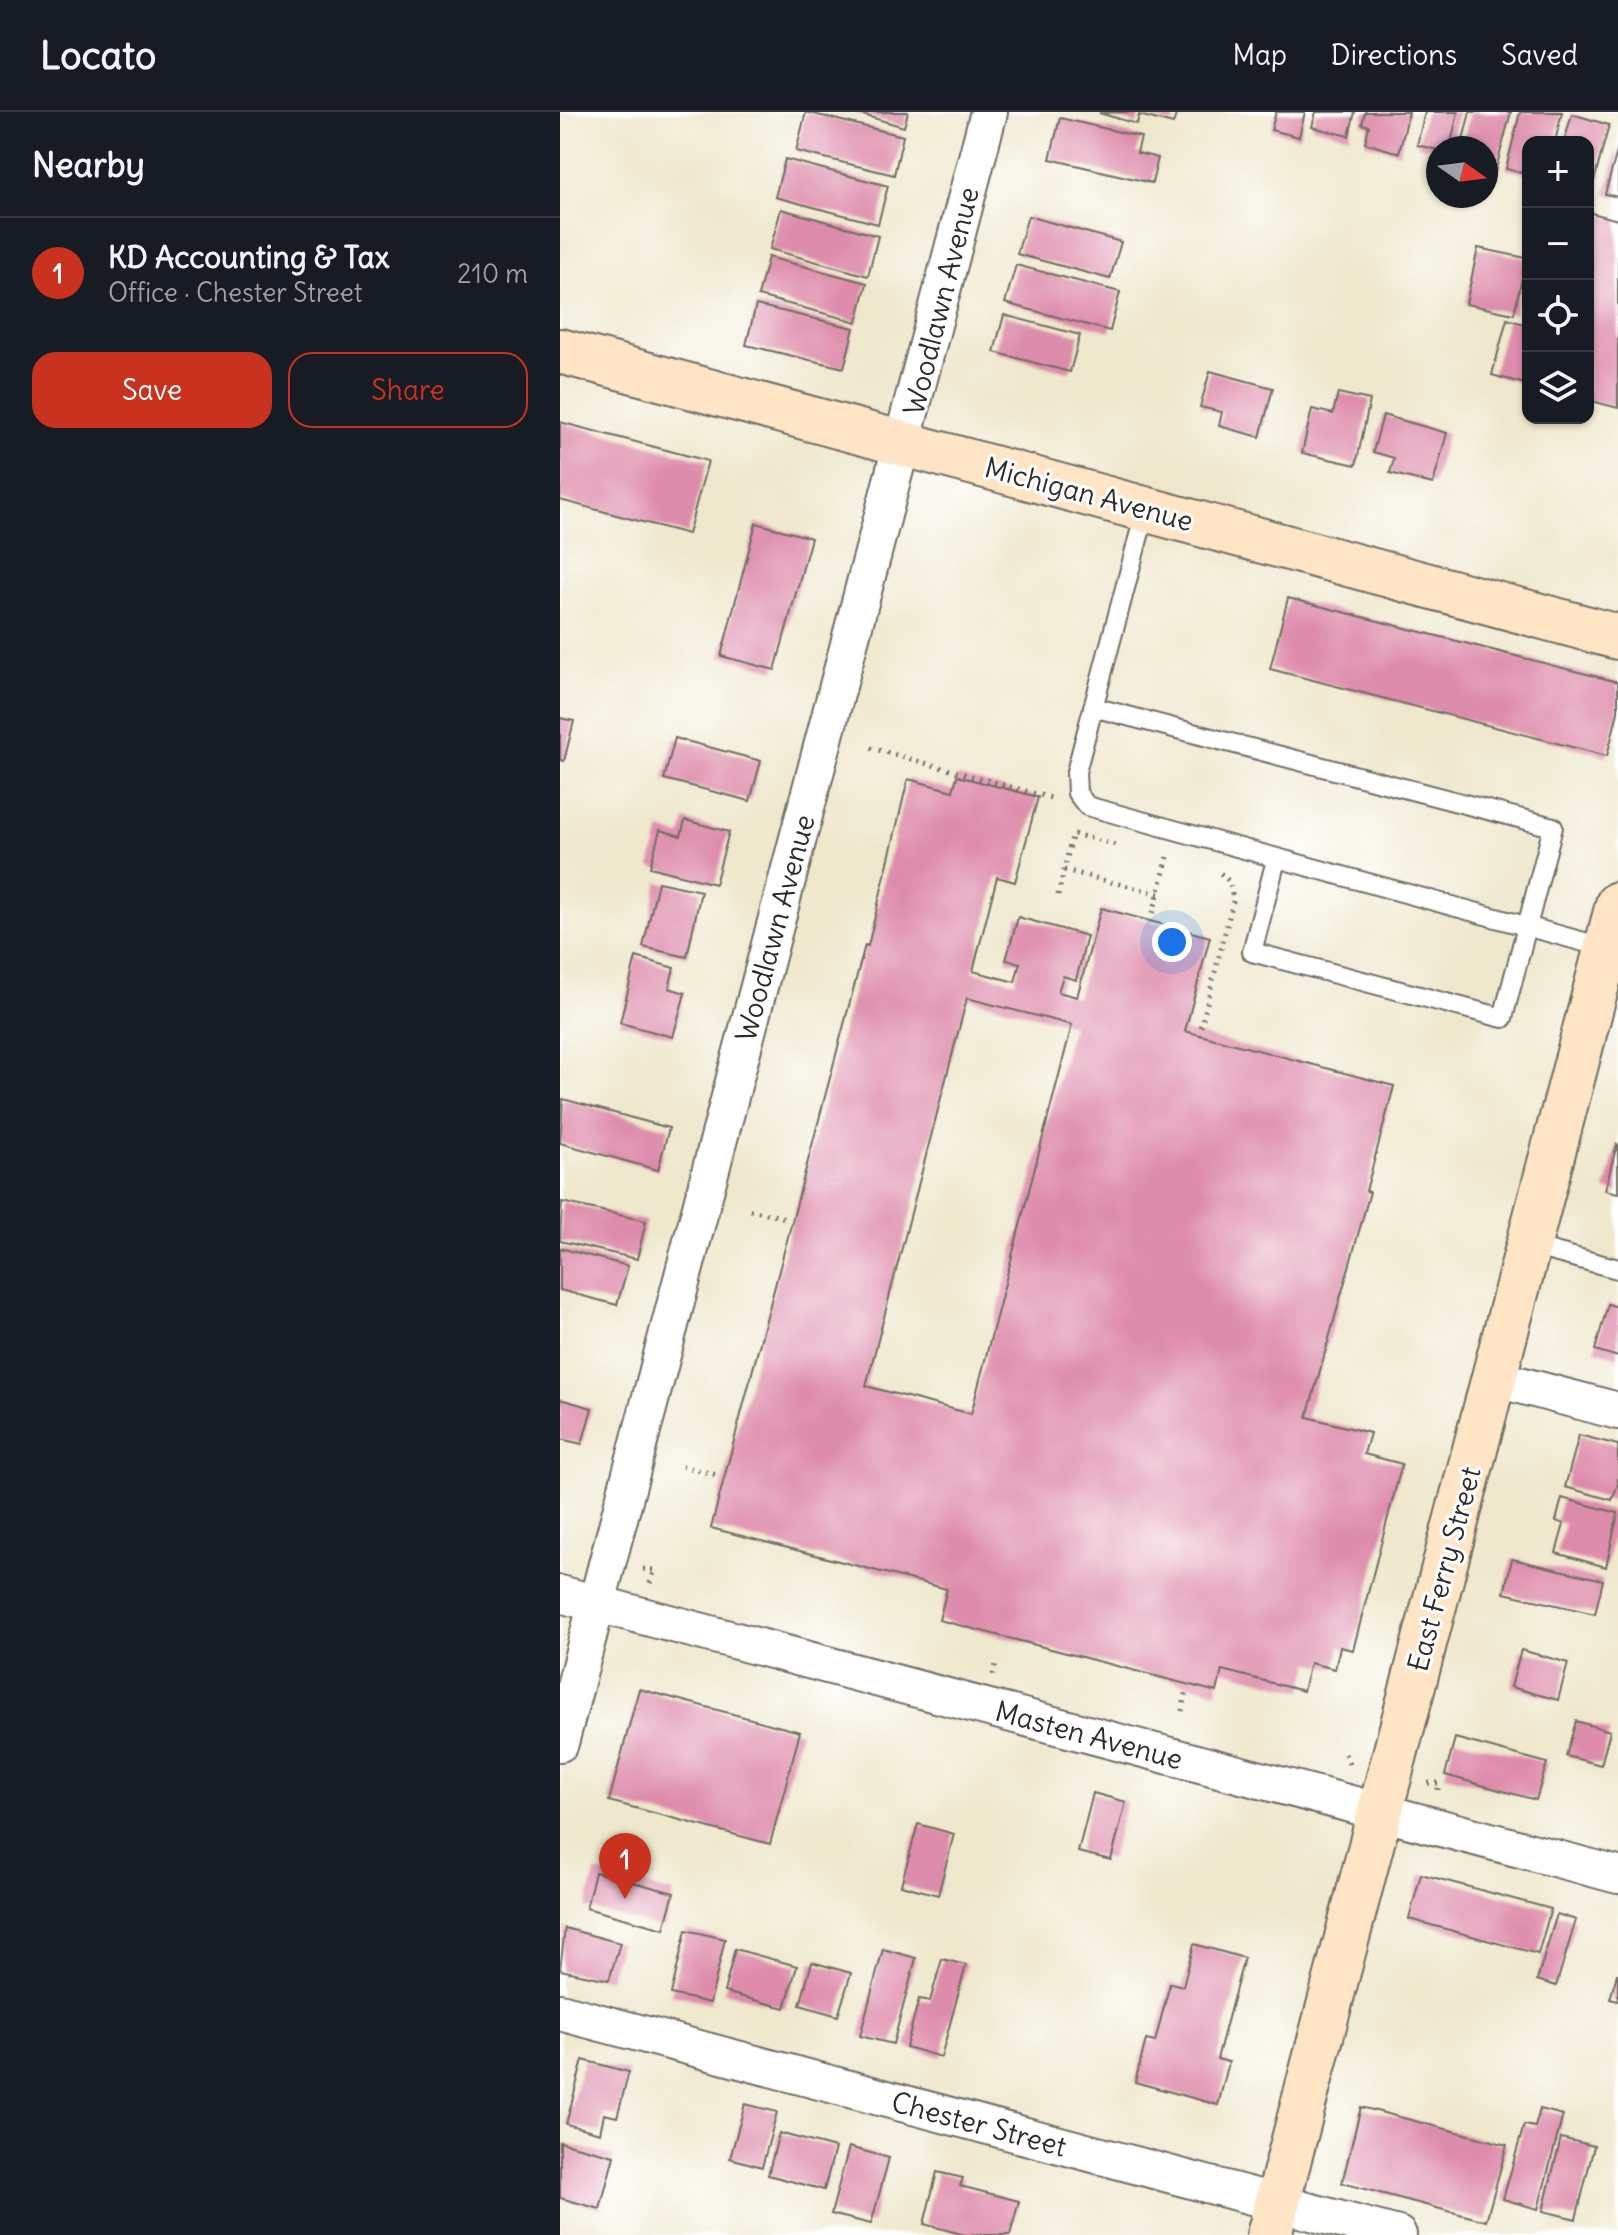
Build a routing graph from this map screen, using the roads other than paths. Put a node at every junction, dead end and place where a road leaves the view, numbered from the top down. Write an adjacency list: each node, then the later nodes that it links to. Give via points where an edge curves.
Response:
1 (989, 112): 3 (street, Woodlawn Avenue)
2 (560, 351): 3 (street, Michigan Avenue)
3 (904, 444): 4 (street, Michigan Avenue); 16 (street, Woodlawn Avenue)
4 (1146, 509): 5 (street, Michigan Avenue); 6 (lane)
5 (1618, 637)
6 (1093, 707): 7 (lane, via 1076,772 1077,793 1087,806); 9 (lane, via 1553,827)
7 (1276, 860): 9 (lane); 9 (lane, via 1252,952 1503,1018)
8 (1618, 904): 10 (street, East Ferry Street)
9 (1527, 927): 10 (lane)
10 (1606, 948): 11 (street, East Ferry Street)
11 (1528, 1245): 12 (lane); 13 (street, East Ferry Street)
12 (1618, 1269)
13 (1493, 1378): 14 (street); 18 (street, East Ferry Street)
14 (1618, 1411)
15 (560, 1594): 16 (street, Masten Avenue)
16 (596, 1604): 17 (street, Woodlawn Avenue); 18 (street, Masten Avenue)
17 (560, 1743)
18 (1380, 1812): 19 (street, Masten Avenue); 21 (street, East Ferry Street)
19 (1618, 1875)
20 (560, 2012): 21 (street, Chester Street)
21 (1273, 2219): 22 (street, Chester Street)
22 (1398, 2235)

